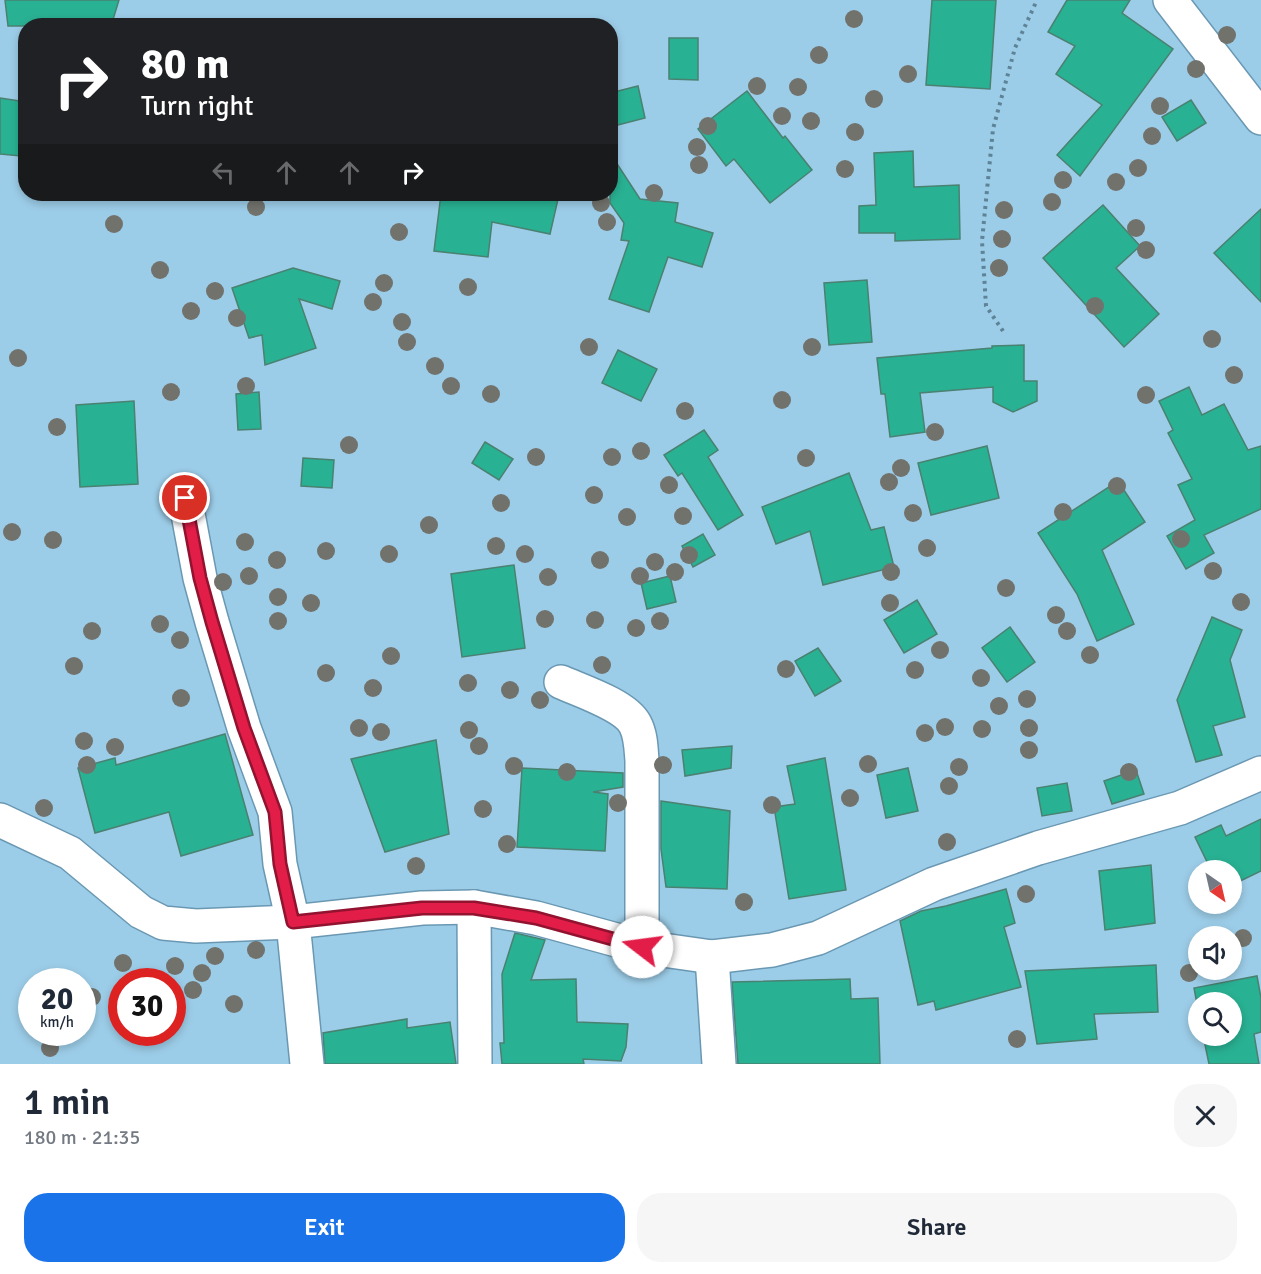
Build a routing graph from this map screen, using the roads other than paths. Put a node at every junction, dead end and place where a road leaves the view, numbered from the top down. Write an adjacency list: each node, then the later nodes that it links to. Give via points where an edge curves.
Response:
1 (1170, 0): 2 (street)
2 (1261, 118)
3 (185, 498): 8 (street, via 212,622 275,812 280,864)
4 (561, 682): 9 (street, via 617,708 634,721 639,734)
5 (1259, 770): 10 (street, via 1180,808 1038,848 933,884 818,938 772,950)
6 (0, 820): 8 (street, via 70,853 141,912 163,923 196,926)
7 (474, 908): 8 (street, via 422,908); 9 (street, via 536,918); 12 (street)
8 (293, 922): 11 (street)
9 (642, 947): 10 (street)
10 (712, 957): 13 (street)
11 (307, 1064)
12 (475, 1064)
13 (719, 1064)

